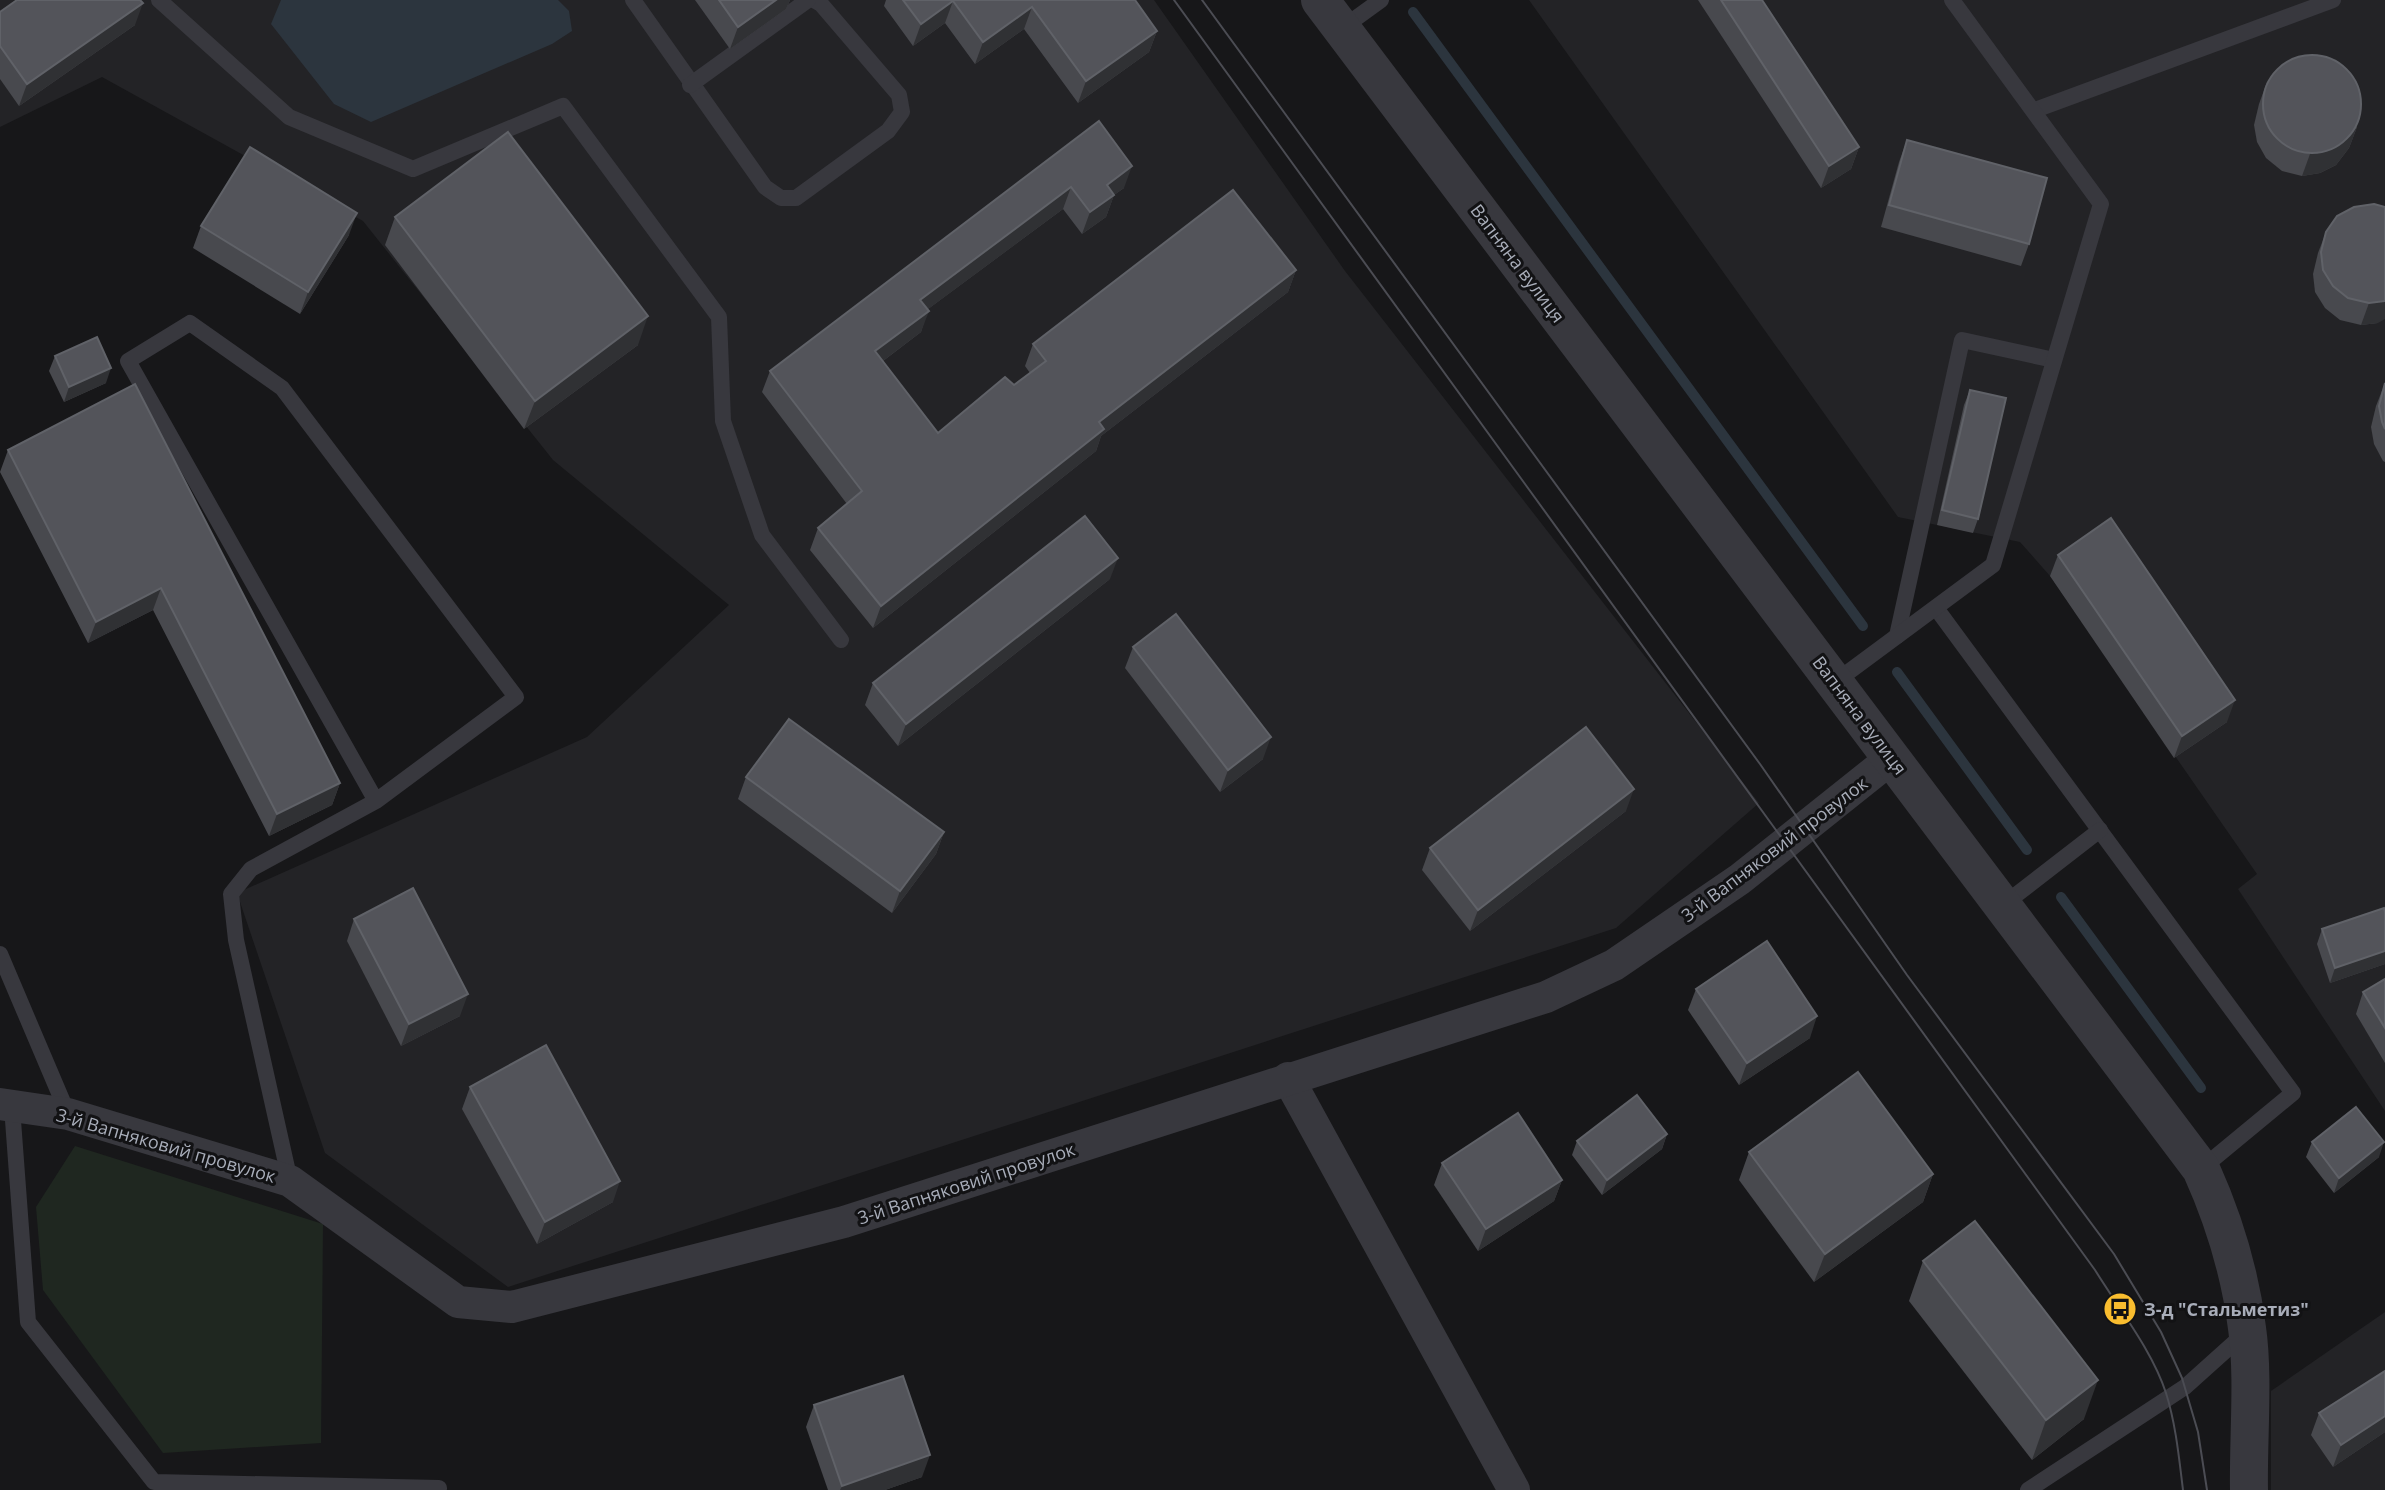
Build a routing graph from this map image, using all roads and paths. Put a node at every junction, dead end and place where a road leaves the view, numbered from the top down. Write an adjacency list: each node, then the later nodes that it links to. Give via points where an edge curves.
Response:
1 (159, 0): 14 (lane, via 289,117 413,169 563,106 719,317 723,421 762,535)
2 (633, 0): 9 (lane)
3 (808, 0): 9 (lane)
4 (814, 0): 9 (lane, via 899,95 902,111 888,131 796,198 781,198 765,187)
5 (1381, 0): 8 (lane)
6 (1952, 0): 10 (lane)
7 (2333, 0): 10 (lane)
8 (1331, 14): 15 (street, Вапняна вулиця)
9 (690, 85)
10 (2035, 110): 11 (lane, via 2101,204)
11 (2054, 360): 12 (lane, via 1993,565); 13 (lane, via 1962,340)
12 (1936, 608): 13 (lane); 18 (lane)
13 (1897, 636): 15 (lane)
14 (841, 640)
15 (1835, 682): 16 (street, Вапняна вулиця)
16 (1893, 757): 19 (street, Вапняна вулиця); 21 (street, 3-й Вапняковий провулок, via 1740,879 1614,965 1546,997)
17 (376, 801): 17 (lane, via 128,361 190,323 282,388 516,697); 25 (lane, via 251,869 231,894 236,940)
18 (2100, 830): 19 (lane); 24 (lane, via 2293,1093)
19 (2003, 905): 24 (street, Вапняна вулиця)
20 (0, 954): 23 (lane)
21 (1288, 1078): 25 (street, 3-й Вапняковий провулок, via 844,1223 512,1307 458,1301); 28 (street)
22 (6, 1105): 23 (street, 3-й Вапняковий провулок); 27 (lane, via 28,1322 154,1482)
23 (68, 1114): 25 (street, 3-й Вапняковий провулок)
24 (2201, 1169): 26 (street, Вапняна вулиця, via 2236,1263)
25 (290, 1181)
26 (2248, 1331): 29 (lane, via 2185,1387); 30 (street, Вапняна вулиця)
27 (439, 1488)
28 (1514, 1490)
29 (2028, 1490)
30 (2249, 1490)

